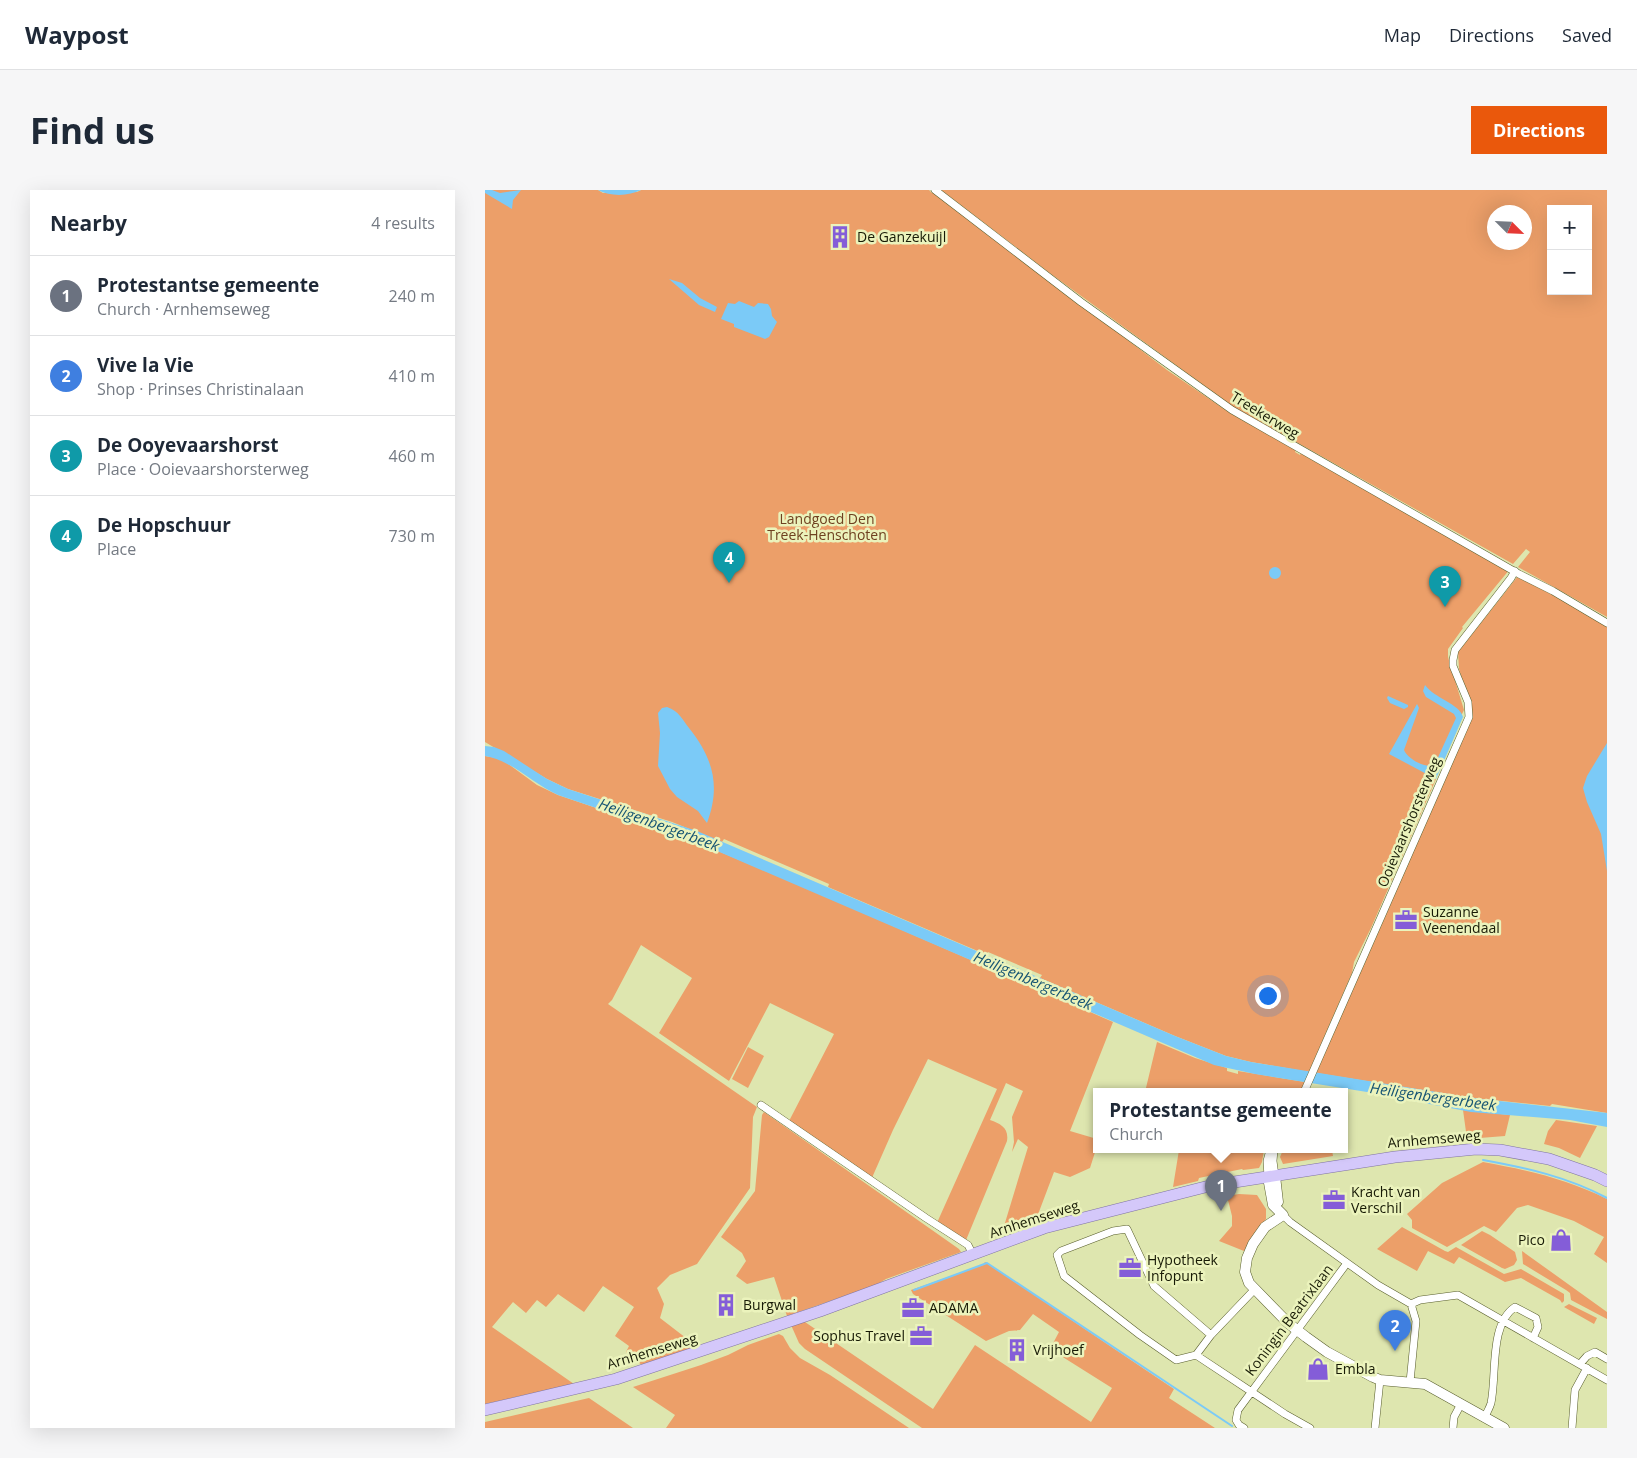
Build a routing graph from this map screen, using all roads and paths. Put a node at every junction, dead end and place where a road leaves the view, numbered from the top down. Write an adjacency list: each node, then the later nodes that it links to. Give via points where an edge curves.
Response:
1 (935, 190): 2 (street, Treekerweg, via 1075,298 1242,417)
2 (1515, 571): 3 (street, Treekerweg); 4 (street, Ooievaarshorsterweg, via 1455,650 1453,666 1467,702 1469,717)
3 (1607, 623)
4 (1306, 1088)
5 (761, 1105): 11 (street, via 968,1246)
6 (1268, 1153): 8 (street, via 1267,1161)
7 (1274, 1153): 8 (street)
8 (1272, 1177): 9 (main road, Arnhemseweg, via 1395,1157 1476,1149 1549,1159); 10 (street, via 1273,1205); 11 (main road, Arnhemseweg, via 1209,1186 1131,1205 1045,1228)
9 (1607, 1181)
10 (1283, 1215): 12 (street); 13 (street, via 1265,1227 1247,1258 1245,1272)
11 (973, 1255): 27 (main road, Arnhemseweg, via 820,1311 616,1379)
12 (1347, 1263): 14 (street); 16 (street, Koningin Beatrixlaan)
13 (1254, 1290): 16 (street); 17 (street)
14 (1411, 1304): 15 (street, via 1458,1295); 24 (street, via 1416,1321)
15 (1503, 1320): 18 (street); 18 (street, via 1508,1312 1518,1308 1537,1320); 28 (street, via 1491,1404)
16 (1297, 1330): 22 (street, via 1327,1352); 25 (street, Koningin Beatrixlaan)
17 (1211, 1335): 19 (street); 19 (street, via 1154,1286 1127,1229 1113,1231 1057,1255 1064,1276 1140,1335 1176,1360)
18 (1533, 1338): 21 (street)
19 (1196, 1355): 25 (street)
20 (1607, 1359): 21 (street, via 1595,1352 1587,1356)
21 (1583, 1366): 23 (street); 34 (street, via 1575,1390)
22 (1380, 1380): 24 (street); 31 (street)
23 (1607, 1380)
24 (1410, 1382): 26 (street, via 1425,1384)
25 (1251, 1392): 29 (street, Koningin Beatrixlaan, via 1236,1415 1238,1424); 30 (street)
26 (1461, 1404): 28 (street); 32 (street, via 1454,1417)
27 (485, 1410)
28 (1485, 1417): 33 (street)
29 (1244, 1428)
30 (1309, 1428)
31 (1375, 1428)
32 (1453, 1428)
33 (1505, 1428)
34 (1572, 1428)

